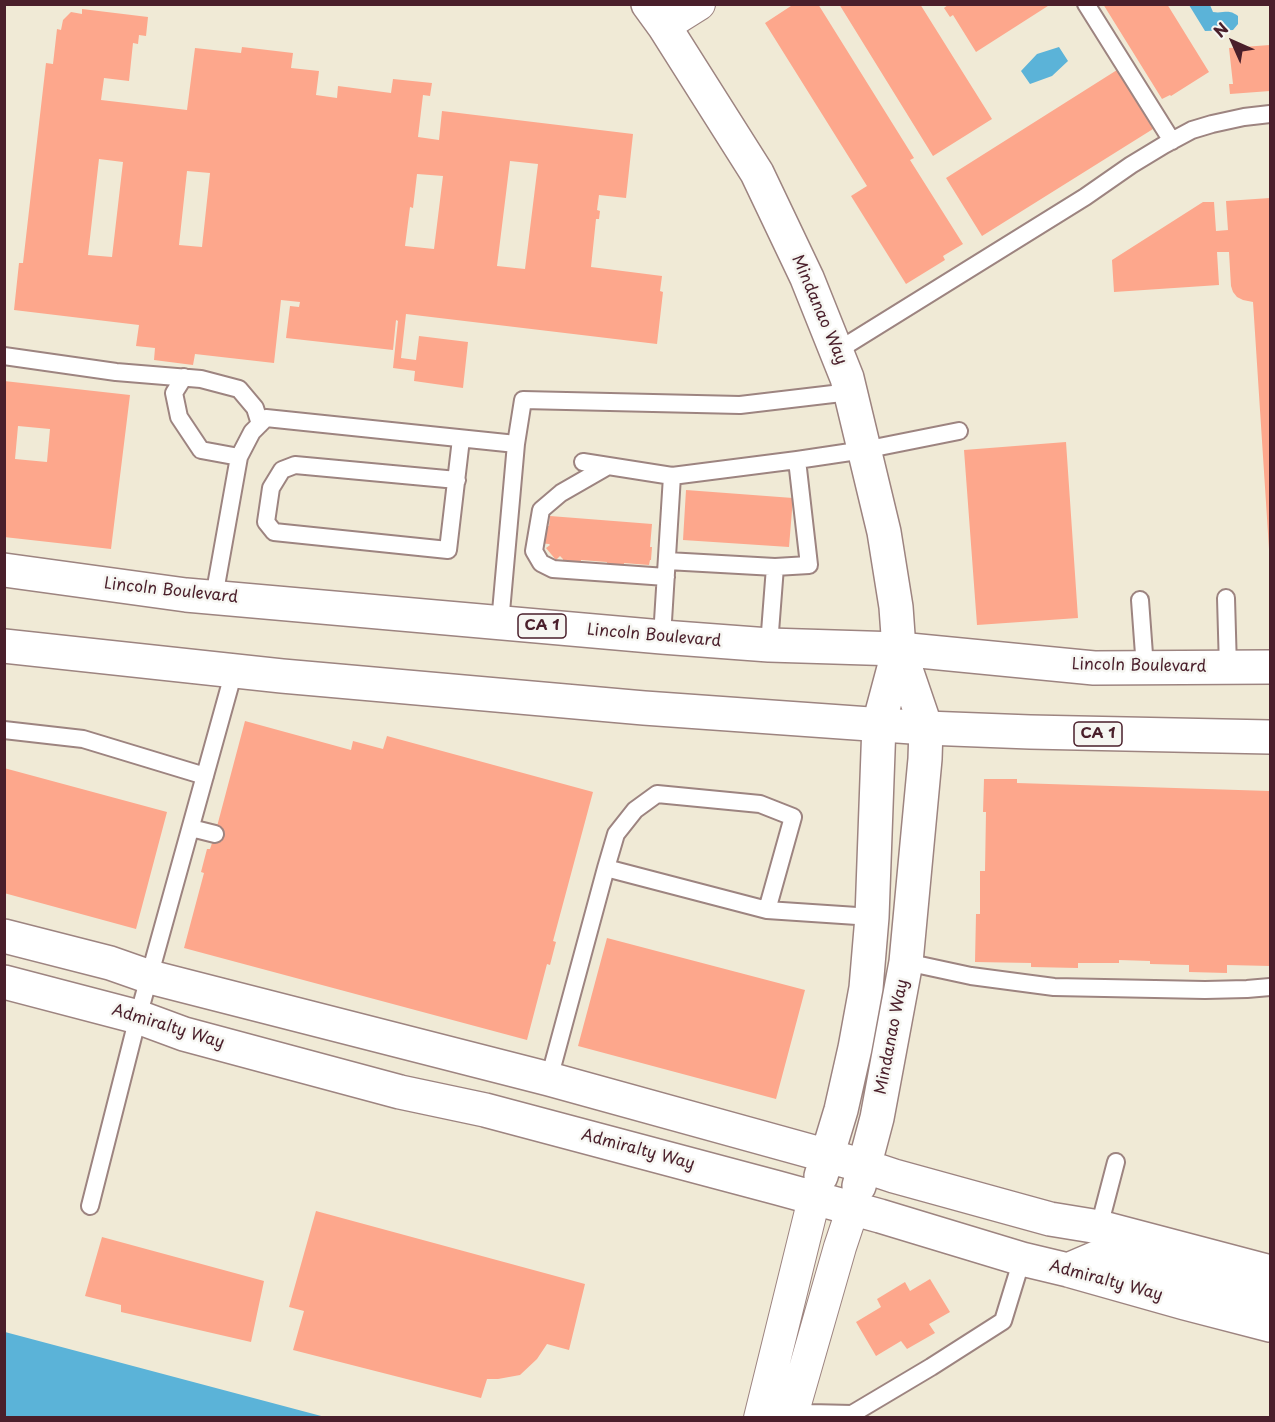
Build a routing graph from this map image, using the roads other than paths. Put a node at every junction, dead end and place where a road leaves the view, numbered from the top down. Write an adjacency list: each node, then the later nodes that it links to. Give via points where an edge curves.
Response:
1 (699, 4): 3 (street)
2 (1086, 4): 5 (lane)
3 (656, 15): 6 (main road, Mindanao Way, via 757,173)
4 (1270, 114): 5 (lane, via 1212,124)
5 (1172, 141): 6 (lane)
6 (837, 351): 9 (main road, Mindanao Way)
7 (4, 356): 8 (lane)
8 (184, 377): 10 (lane, via 239,389 255,408); 15 (lane, via 174,393 179,417 201,450)
9 (850, 392): 13 (lane, via 740,405 523,400); 14 (main road, Mindanao Way)
10 (256, 428): 12 (lane, via 266,417); 15 (lane)
11 (959, 431): 14 (lane)
12 (461, 439): 13 (lane); 20 (lane)
13 (516, 444): 27 (lane)
14 (864, 450): 16 (lane); 31 (main road, Mindanao Way, via 884,532)
15 (239, 457): 24 (lane)
16 (797, 460): 19 (lane); 21 (lane, via 809,565)
17 (583, 462): 18 (lane)
18 (608, 466): 19 (lane); 22 (lane, via 561,493 541,510 534,551 541,563 553,568)
19 (672, 476): 22 (lane)
20 (457, 480): 20 (lane, via 448,550 274,532 266,522 271,488 282,470 295,465)
21 (775, 567): 22 (lane); 29 (lane)
22 (666, 569): 28 (lane)
23 (4, 570): 24 (main road, Lincoln Boulevard / CA 1)
24 (214, 597): 27 (main road, Lincoln Boulevard / CA 1)
25 (1226, 598): 34 (lane)
26 (1140, 600): 33 (lane)
27 (500, 623): 28 (main road, Lincoln Boulevard / CA 1)
28 (662, 637): 29 (main road, Lincoln Boulevard / CA 1)
29 (769, 645): 31 (main road, Lincoln Boulevard / CA 1)
30 (4, 646): 35 (main road, CA 1)
31 (899, 649): 33 (main road, Lincoln Boulevard / CA 1, via 1094,668); 36 (main road, Mindanao Way); 37 (main road, Mindanao Way)
32 (1270, 667): 34 (main road, Lincoln Boulevard / CA 1)
33 (1145, 668): 34 (main road, Lincoln Boulevard / CA 1)
34 (1228, 668)
35 (234, 671): 36 (main road, CA 1, via 633,707); 40 (lane)
36 (879, 724): 37 (main road, CA 1); 45 (main road, Mindanao Way)
37 (926, 728): 39 (main road, CA 1); 47 (main road, Mindanao Way)
38 (4, 730): 40 (lane, via 83,739)
39 (1270, 737)
40 (206, 776): 41 (lane)
41 (191, 828): 42 (lane); 48 (lane)
42 (215, 834)
43 (606, 868): 44 (lane); 44 (lane, via 616,834 635,810 657,794 760,804 793,817); 52 (lane)
44 (767, 910): 45 (lane)
45 (872, 917): 53 (main road, Mindanao Way, via 866,988 855,1048)
46 (4, 936): 48 (main road)
47 (906, 962): 50 (lane, via 1054,987); 55 (main road, Mindanao Way, via 877,1118)
48 (150, 976): 51 (lane); 52 (main road)
49 (4, 982): 51 (main road, Admiralty Way)
50 (1270, 987)
51 (138, 1017): 56 (main road, Admiralty Way, via 184,1034); 57 (lane)
52 (549, 1079): 53 (main road)
53 (828, 1155): 55 (main road); 56 (main road, Mindanao Way)
54 (1116, 1161): 59 (lane)
55 (864, 1166): 58 (main road, Mindanao Way); 59 (main road, via 1050,1219)
56 (814, 1199): 58 (main road, Admiralty Way); 66 (street, Mindanao Way)
57 (90, 1206)
58 (853, 1208): 60 (main road, Admiralty Way); 65 (street, Mindanao Way)
59 (1099, 1227): 62 (main road)
60 (1022, 1259): 61 (main road, Admiralty Way); 65 (lane, via 1004,1321 852,1414)
61 (1068, 1270): 63 (main road, via 1113,1255); 64 (main road, Admiralty Way)
62 (1270, 1272)
63 (1270, 1296)
64 (1270, 1325)
65 (793, 1413)
66 (760, 1418)

